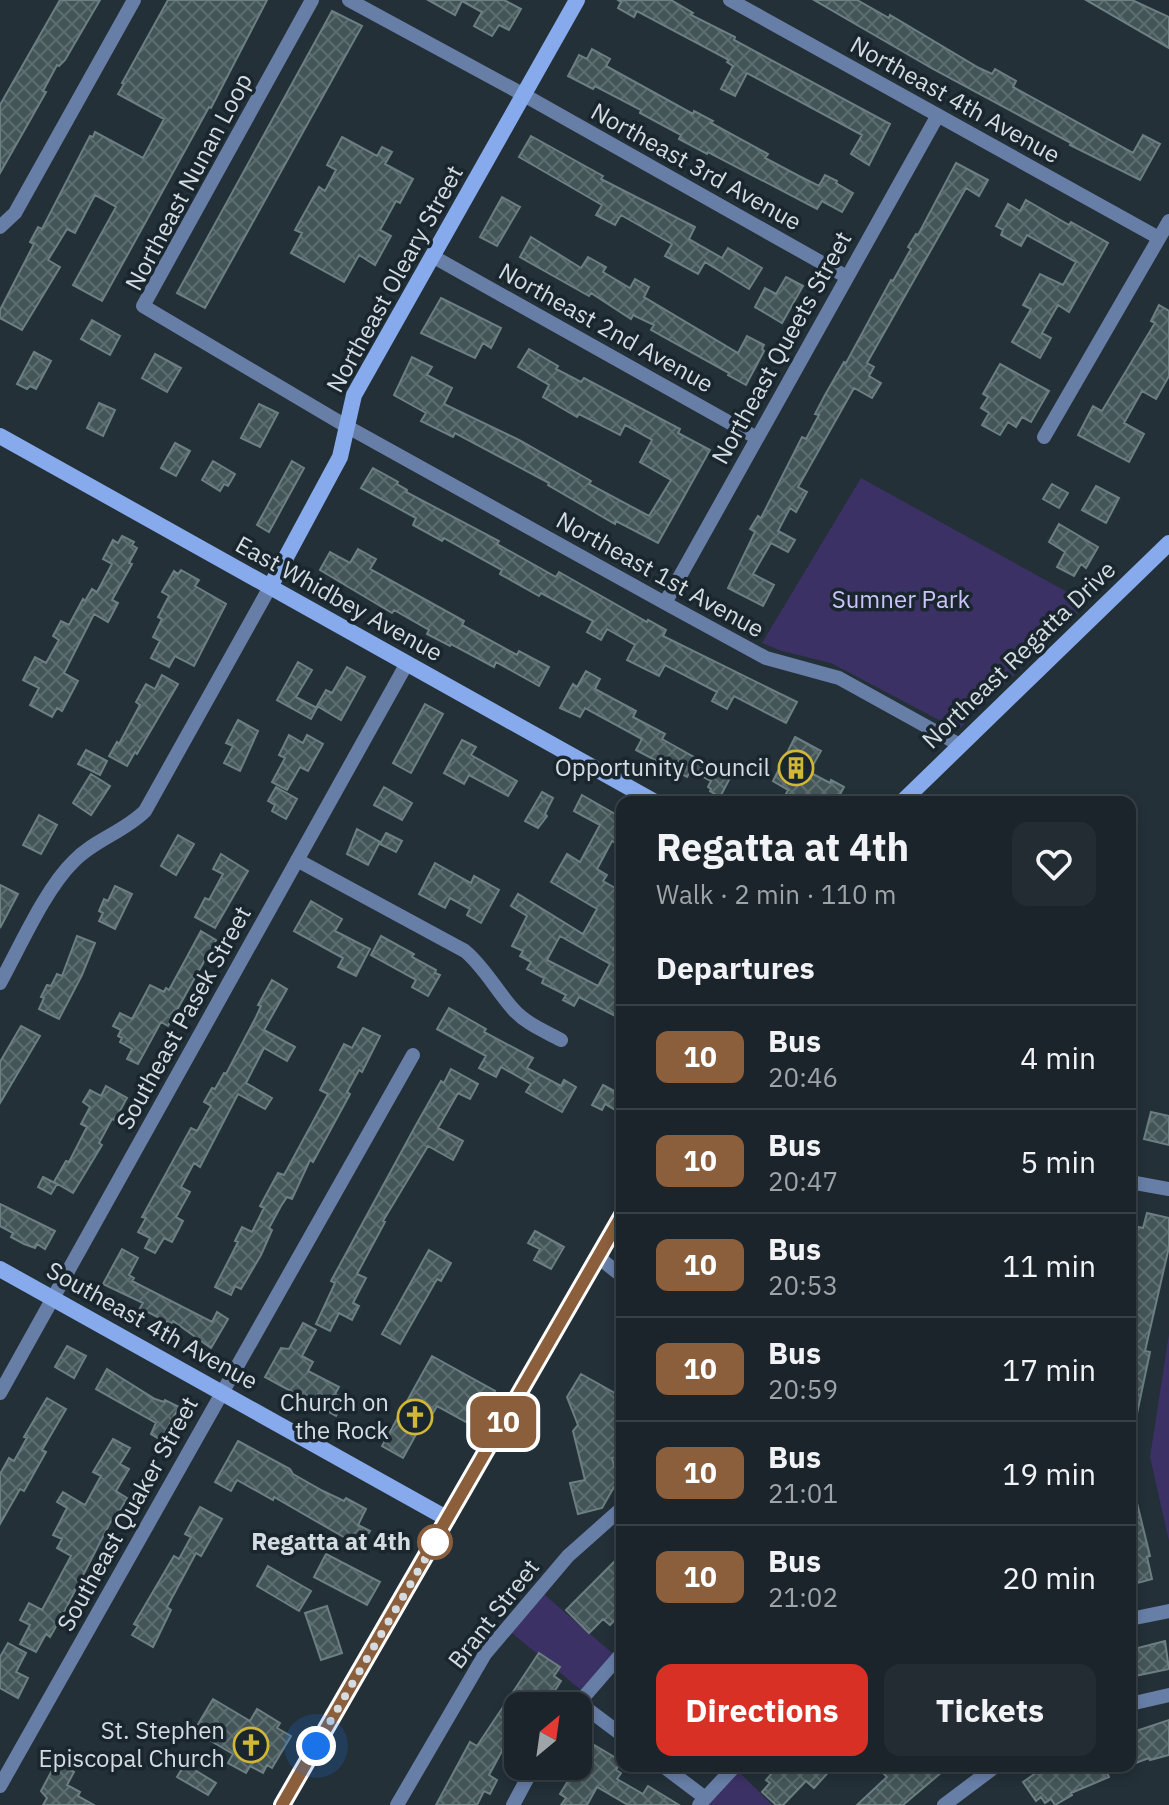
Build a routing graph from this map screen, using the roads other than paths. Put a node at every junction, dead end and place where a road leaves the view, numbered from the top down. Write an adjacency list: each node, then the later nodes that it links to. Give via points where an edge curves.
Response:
1 (134, 0): 9 (street, via 15,213)
2 (312, 0): 13 (street, Northeast Nunan Loop, via 143,306)
3 (349, 0): 6 (street)
4 (577, 0): 6 (street, Northeast Oleary Street)
5 (730, 0): 7 (street, Northeast 4th Avenue)
6 (524, 95): 11 (street, Northeast Oleary Street); 12 (street, Northeast 3rd Avenue)
7 (938, 115): 10 (street, Northeast 4th Avenue); 12 (street, Northeast Queets Street)
8 (1169, 221): 10 (street)
9 (0, 227)
10 (1159, 238): 15 (street)
11 (432, 256): 13 (street, Northeast Oleary Street, via 354,395); 16 (street, Northeast 2nd Avenue)
12 (847, 277): 16 (street, Northeast Queets Street)
13 (346, 426): 18 (street, Northeast Oleary Street, via 340,457); 19 (street, Northeast 1st Avenue)
14 (0, 436): 18 (street, East Whidbey Avenue)
15 (1044, 437)
16 (757, 438): 19 (street, Northeast Queets Street)
17 (1169, 543): 21 (street, Northeast Regatta Drive)
18 (270, 587): 20 (street, East Whidbey Avenue); 25 (street, via 145,811 74,860)
19 (665, 603): 21 (street, Northeast 1st Avenue, via 766,658 839,678)
20 (406, 665): 22 (street, East Whidbey Avenue); 24 (street, Southeast Pasek Street)
21 (960, 745): 23 (street, Northeast Regatta Drive)
22 (644, 796)
23 (908, 796)
24 (297, 860): 26 (street, via 465,951 512,1009); 34 (street, Southeast Pasek Street)
25 (0, 983)
26 (561, 1040)
27 (413, 1055): 36 (street, Southeast Quaker Street)
28 (1136, 1183): 29 (street)
29 (1169, 1189)
30 (616, 1226): 31 (street)
31 (598, 1257): 33 (street); 38 (street)
32 (0, 1269): 34 (street, Southeast 4th Avenue)
33 (616, 1271)
34 (52, 1299): 35 (street, Southeast Pasek Street); 36 (street, Southeast 4th Avenue)
35 (0, 1393)
36 (222, 1393): 38 (street, Southeast 4th Avenue); 51 (street, Southeast Quaker Street)
37 (616, 1513): 54 (street, Brant Street, via 568,1556 485,1654)
38 (448, 1519): 53 (street)
39 (1169, 1611): 40 (street)
40 (1136, 1618)
41 (616, 1660): 42 (street)
42 (588, 1692)
43 (1169, 1695): 44 (street)
44 (1136, 1703)
45 (592, 1714): 46 (street)
46 (616, 1731)
47 (670, 1772): 52 (street)
48 (729, 1772): 52 (street)
49 (985, 1772): 56 (street)
50 (526, 1780): 55 (street)
51 (0, 1786)
52 (702, 1801)
53 (282, 1805)
54 (397, 1805)
55 (513, 1805)
56 (944, 1805)

